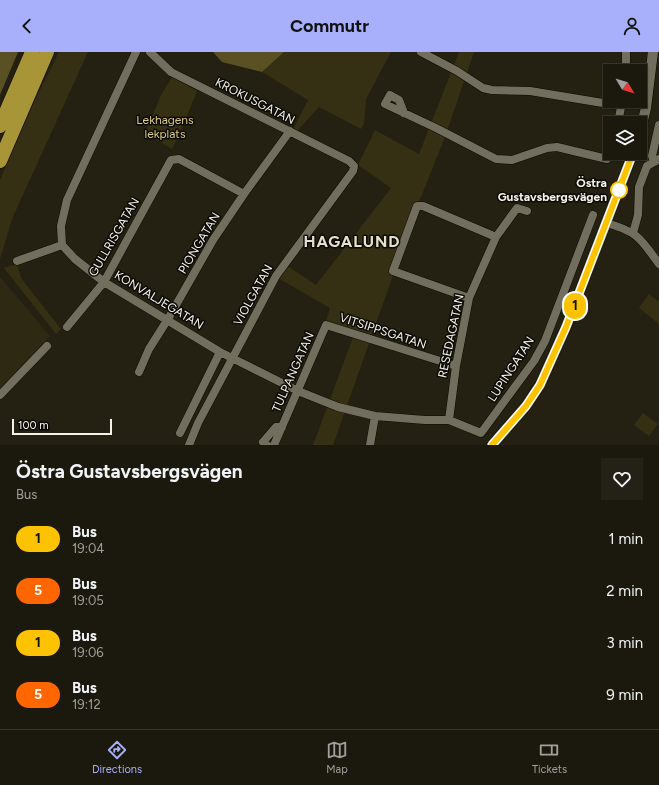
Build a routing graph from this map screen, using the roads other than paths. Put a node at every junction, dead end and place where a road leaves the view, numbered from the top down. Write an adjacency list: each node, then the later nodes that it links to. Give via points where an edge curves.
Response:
1 (32, 52): 13 (highway)
2 (47, 52): 18 (highway)
3 (136, 52): 27 (street, via 68,200 60,226)
4 (150, 52): 15 (street, KROKUSGATAN, via 171,72)
5 (421, 52): 8 (street)
6 (626, 52): 9 (street)
7 (653, 52): 12 (street)
8 (428, 54): 10 (street, via 483,88)
9 (626, 64)
10 (603, 101)
11 (404, 113): 16 (street, via 496,159 512,160 557,147)
12 (644, 116)
13 (0, 126)
14 (659, 126): 19 (street, via 652,156)
15 (290, 132): 20 (street, KROKUSGATAN); 21 (street, PIONGATAN)
16 (603, 154)
17 (630, 160): 24 (street)
18 (0, 161)
19 (656, 161): 25 (street, via 647,166 639,187 638,215)
20 (354, 166): 37 (street, VIOLGATAN, via 353,171 284,264)
21 (244, 194): 30 (street, GULLRISGATAN, via 179,159 171,160); 32 (street, PIONGATAN, via 213,240)
22 (527, 210): 26 (street, RESEDAGATAN, via 517,208)
23 (593, 215): 43 (street, LUPINGATAN, via 545,341 534,361 482,433)
24 (606, 223): 25 (street, via 623,227); 50 (street, via 566,327 540,385 526,406)
25 (633, 233): 29 (street, via 644,243)
26 (496, 237): 31 (street, RESEDAGATAN); 31 (street, via 423,206 417,206 393,271)
27 (62, 245): 28 (street); 30 (street, KONVALJEGATAN)
28 (17, 261)
29 (659, 264)
30 (104, 282): 32 (street, KONVALJEGATAN); 34 (street, GULLRISGATAN)
31 (469, 298): 38 (street, RESEDAGATAN)
32 (168, 319): 36 (street, KONVALJEGATAN); 39 (street, PIONGATAN, via 149,349)
33 (326, 325): 38 (street, VITSIPPSGATAN); 40 (street, TULPANGATAN)
34 (67, 327)
35 (47, 346): 41 (street)
36 (220, 352): 37 (street, KONVALJEGATAN); 45 (street)
37 (232, 357): 40 (street, KONVALJEGATAN); 46 (street, VIOLGATAN)
38 (456, 366): 43 (street, RESEDAGATAN)
39 (139, 372)
40 (298, 391): 42 (street, KONVALJEGATAN, via 338,407); 44 (street, TULPANGATAN)
41 (0, 395)
42 (375, 416): 43 (street, KONVALJEGATAN); 49 (street)
43 (449, 420)
44 (282, 427): 47 (street, TULPANGATAN, via 276,427 263,442); 48 (street, TULPANGATAN)
45 (180, 432)
46 (189, 445)
47 (267, 445)
48 (274, 445)
49 (370, 445)
50 (492, 445)

